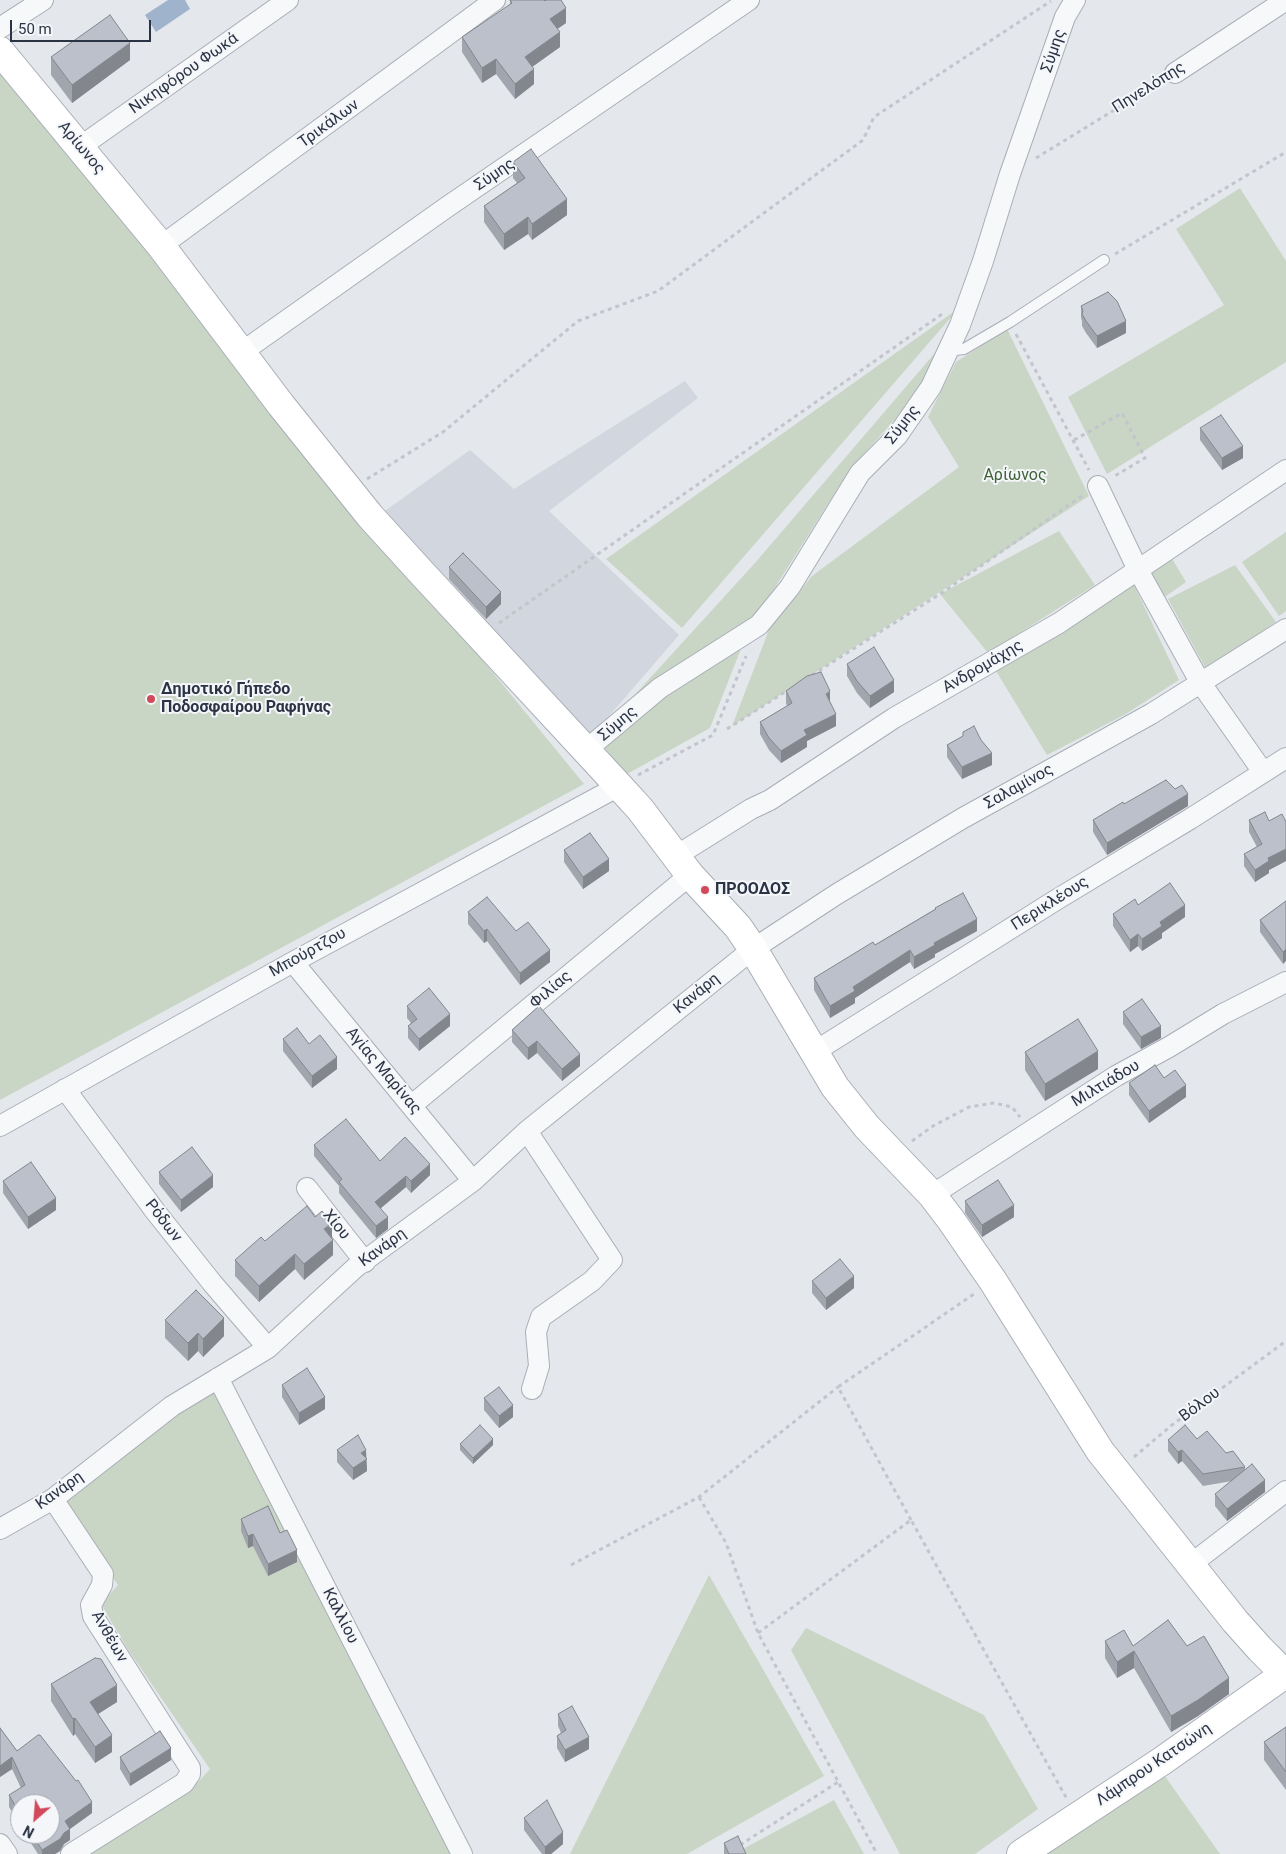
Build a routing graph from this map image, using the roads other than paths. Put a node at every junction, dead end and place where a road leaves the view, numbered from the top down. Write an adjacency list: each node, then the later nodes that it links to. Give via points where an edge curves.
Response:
1 (43, 0): 7 (street)
2 (288, 0): 10 (street, Νικηφόρου Φωκά)
3 (495, 0): 11 (street, Τρικάλων)
4 (749, 0): 14 (street, Σύμης)
5 (1075, 0): 13 (street, Σύμης, via 1065,17 983,262)
6 (1286, 0): 9 (street, Πηνελόπης)
7 (0, 28)
8 (0, 51): 10 (street, Αρίωνος)
9 (1175, 73)
10 (80, 147): 11 (street, Αρίωνος)
11 (161, 246): 14 (street, Αρίωνος)
12 (1104, 260): 13 (lane, via 964,349)
13 (947, 351): 20 (street, Σύμης, via 931,387 897,436 860,474 790,587 759,625 660,688)
14 (242, 352): 20 (street, Αρίωνος, via 281,405 391,539)
15 (1286, 470): 17 (street, Ανδρομάχης)
16 (1098, 486): 17 (street)
17 (1138, 570): 19 (street); 24 (street, Ανδρομάχης, via 1059,623 894,718 770,800 751,809)
18 (1286, 629): 19 (street, Σαλαμίνος)
19 (1200, 682): 22 (street); 25 (street, Σαλαμίνος, via 1151,714 954,824)
20 (586, 750): 23 (street, Αρίωνος)
21 (1286, 758): 22 (street, Περικλέους)
22 (1263, 772): 28 (street, Περικλέους)
23 (619, 786): 24 (street, Αρίωνος); 26 (street, Μπούρτζου)
24 (683, 865): 25 (street, Αρίωνος, via 738,927); 30 (street, Φιλίας)
25 (753, 949): 28 (street, Αρίωνος); 32 (street, Κανάρη)
26 (293, 962): 29 (street, Μπούρτζου); 30 (street, Αγίας Μαρίνας)
27 (1286, 982): 35 (street, Μιλτιάδου, via 1116,1076)
28 (814, 1052): 35 (street, Αρίωνος, via 843,1099)
29 (64, 1089): 31 (street, Μπούρτζου); 37 (street, Ρόδων, via 161,1218)
30 (412, 1106): 33 (street, Αγίας Μαρίνας)
31 (0, 1126)
32 (527, 1131): 33 (street, Κανάρη); 39 (street, via 612,1260 592,1281 541,1317 536,1332 538,1366)
33 (473, 1181): 36 (street, Κανάρη)
34 (307, 1188): 36 (street, Χίου)
35 (932, 1195): 43 (street, Αρίωνος, via 993,1280 1086,1431)
36 (365, 1262): 37 (street, Κανάρη)
37 (268, 1348): 38 (street, Κανάρη)
38 (218, 1378): 41 (street, Κανάρη, via 172,1406); 48 (street, Καλλίου)
39 (532, 1389)
40 (1286, 1492): 43 (street)
41 (53, 1499): 42 (street, Κανάρη); 47 (street, Ανθέων, via 103,1574 102,1585 91,1605 93,1616 188,1762 190,1774 184,1783)
42 (0, 1529)
43 (1190, 1565): 44 (street, Αρίωνος)
44 (1285, 1674): 49 (street, Λάμπρου Κατσώνη, via 1162,1761)
45 (0, 1844): 46 (street)
46 (7, 1854)
47 (70, 1854)
48 (462, 1854)
49 (1021, 1854)

